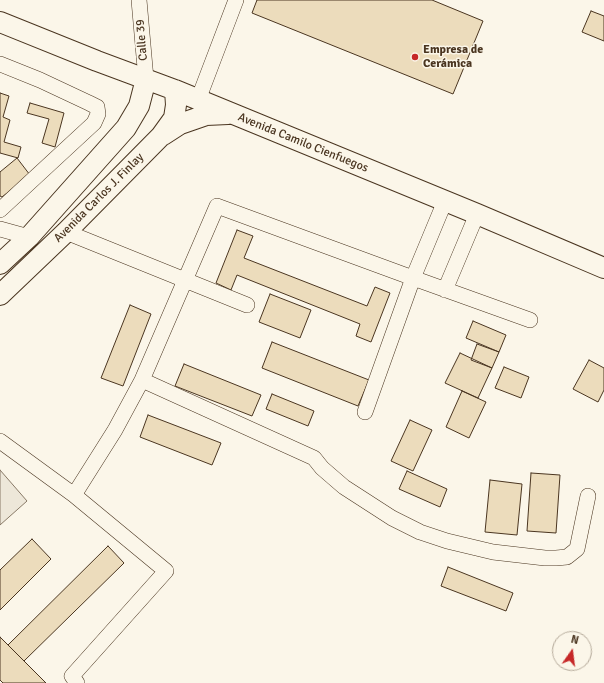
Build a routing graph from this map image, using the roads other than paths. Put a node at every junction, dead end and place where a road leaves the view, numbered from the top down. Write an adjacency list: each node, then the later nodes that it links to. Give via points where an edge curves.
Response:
1 (139, 0): 5 (street, Calle 39)
2 (236, 0): 7 (street)
3 (0, 22): 5 (main road, Avenida Camilo Cienfuegos)
4 (0, 64): 11 (street, via 97,107 98,114 94,122)
5 (146, 79): 6 (main road, Avenida Camilo Cienfuegos); 15 (main road, Avenida Carlos J. Finlay, via 139,106 126,128)
6 (175, 90): 7 (main road, Avenida Camilo Cienfuegos); 9 (main road, Avenida Carlos J. Finlay, via 174,118)
7 (198, 100): 8 (main road, Avenida Camilo Cienfuegos)
8 (234, 114): 9 (main road, via 206,115 180,124); 10 (main road, Avenida Camilo Cienfuegos)
9 (161, 136): 14 (main road, Avenida Carlos J. Finlay)
10 (445, 201): 12 (main road, Avenida Camilo Cienfuegos); 18 (street)
11 (0, 210)
12 (476, 214): 17 (main road, Avenida Camilo Cienfuegos); 20 (street)
13 (0, 229): 15 (street)
14 (66, 232): 19 (street); 21 (main road, Avenida Carlos J. Finlay)
15 (29, 237): 16 (main road, Avenida Carlos J. Finlay)
16 (0, 264)
17 (604, 268)
18 (413, 278): 19 (street, via 217,206); 20 (street); 25 (street)
19 (186, 280): 22 (street); 24 (street)
20 (445, 290): 23 (street)
21 (0, 295)
22 (247, 305)
23 (530, 320)
24 (142, 380): 27 (street, via 115,430); 28 (street, via 314,458 344,486 392,518 420,532 447,541 493,552 545,558 567,557 577,549)
25 (365, 412)
26 (0, 441): 27 (street)
27 (74, 495): 29 (street, via 166,571 72,676)
28 (588, 496)
29 (76, 683)

